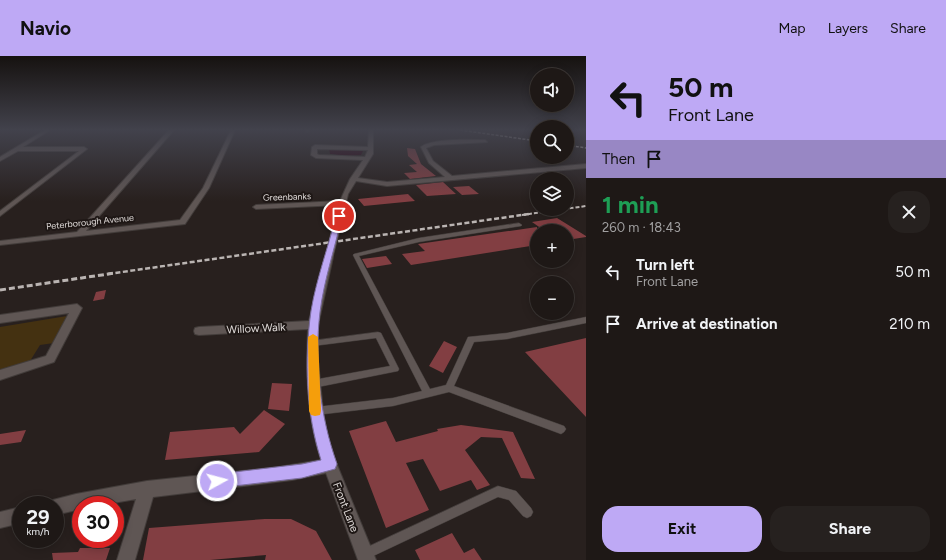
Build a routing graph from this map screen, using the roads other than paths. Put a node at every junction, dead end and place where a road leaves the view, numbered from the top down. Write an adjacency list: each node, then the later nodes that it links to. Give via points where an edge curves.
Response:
1 (9, 154): 8 (street)
2 (78, 154): 17 (street)
3 (151, 154): 19 (street)
4 (222, 154): 19 (street, Peterborough Avenue, via 206,188 182,222)
5 (314, 154): 9 (street, via 318,157)
6 (368, 154): 9 (street, Front Lane)
7 (426, 154): 11 (street, via 431,162)
8 (0, 159)
9 (366, 159): 12 (street, Front Lane)
10 (586, 166): 11 (street)
11 (450, 178): 13 (street)
12 (353, 179): 13 (street); 14 (street, Front Lane)
13 (387, 184): 14 (street)
14 (348, 188): 15 (street, Front Lane)
15 (342, 203): 16 (street, Greenbanks); 23 (street, Front Lane, bridge)
16 (256, 207)
17 (0, 214)
18 (519, 225): 29 (lane, via 419,240 356,255)
19 (80, 233): 20 (street, Peterborough Avenue)
20 (0, 242)
21 (0, 319): 26 (street, via 77,308 50,359)
22 (586, 320): 28 (lane, via 507,336 471,339)
23 (313, 325): 24 (street, Willow Walk); 25 (street, Front Lane)
24 (199, 331)
25 (313, 343): 27 (street, Front Lane); 27 (lane, via 378,335 395,369)
26 (0, 375)
27 (313, 384): 30 (street, Front Lane)
28 (449, 388): 29 (lane); 31 (lane)
29 (428, 393): 30 (lane, via 393,402)
30 (316, 411): 32 (street, Front Lane, via 320,435)
31 (561, 429)
32 (330, 464): 33 (street, via 302,471); 38 (street, Front Lane)
33 (147, 489): 34 (street); 39 (street)
34 (64, 505)
35 (528, 512): 38 (lane, via 512,495 498,491)
36 (12, 517): 37 (street)
37 (0, 520)
38 (366, 557)
39 (126, 560)

